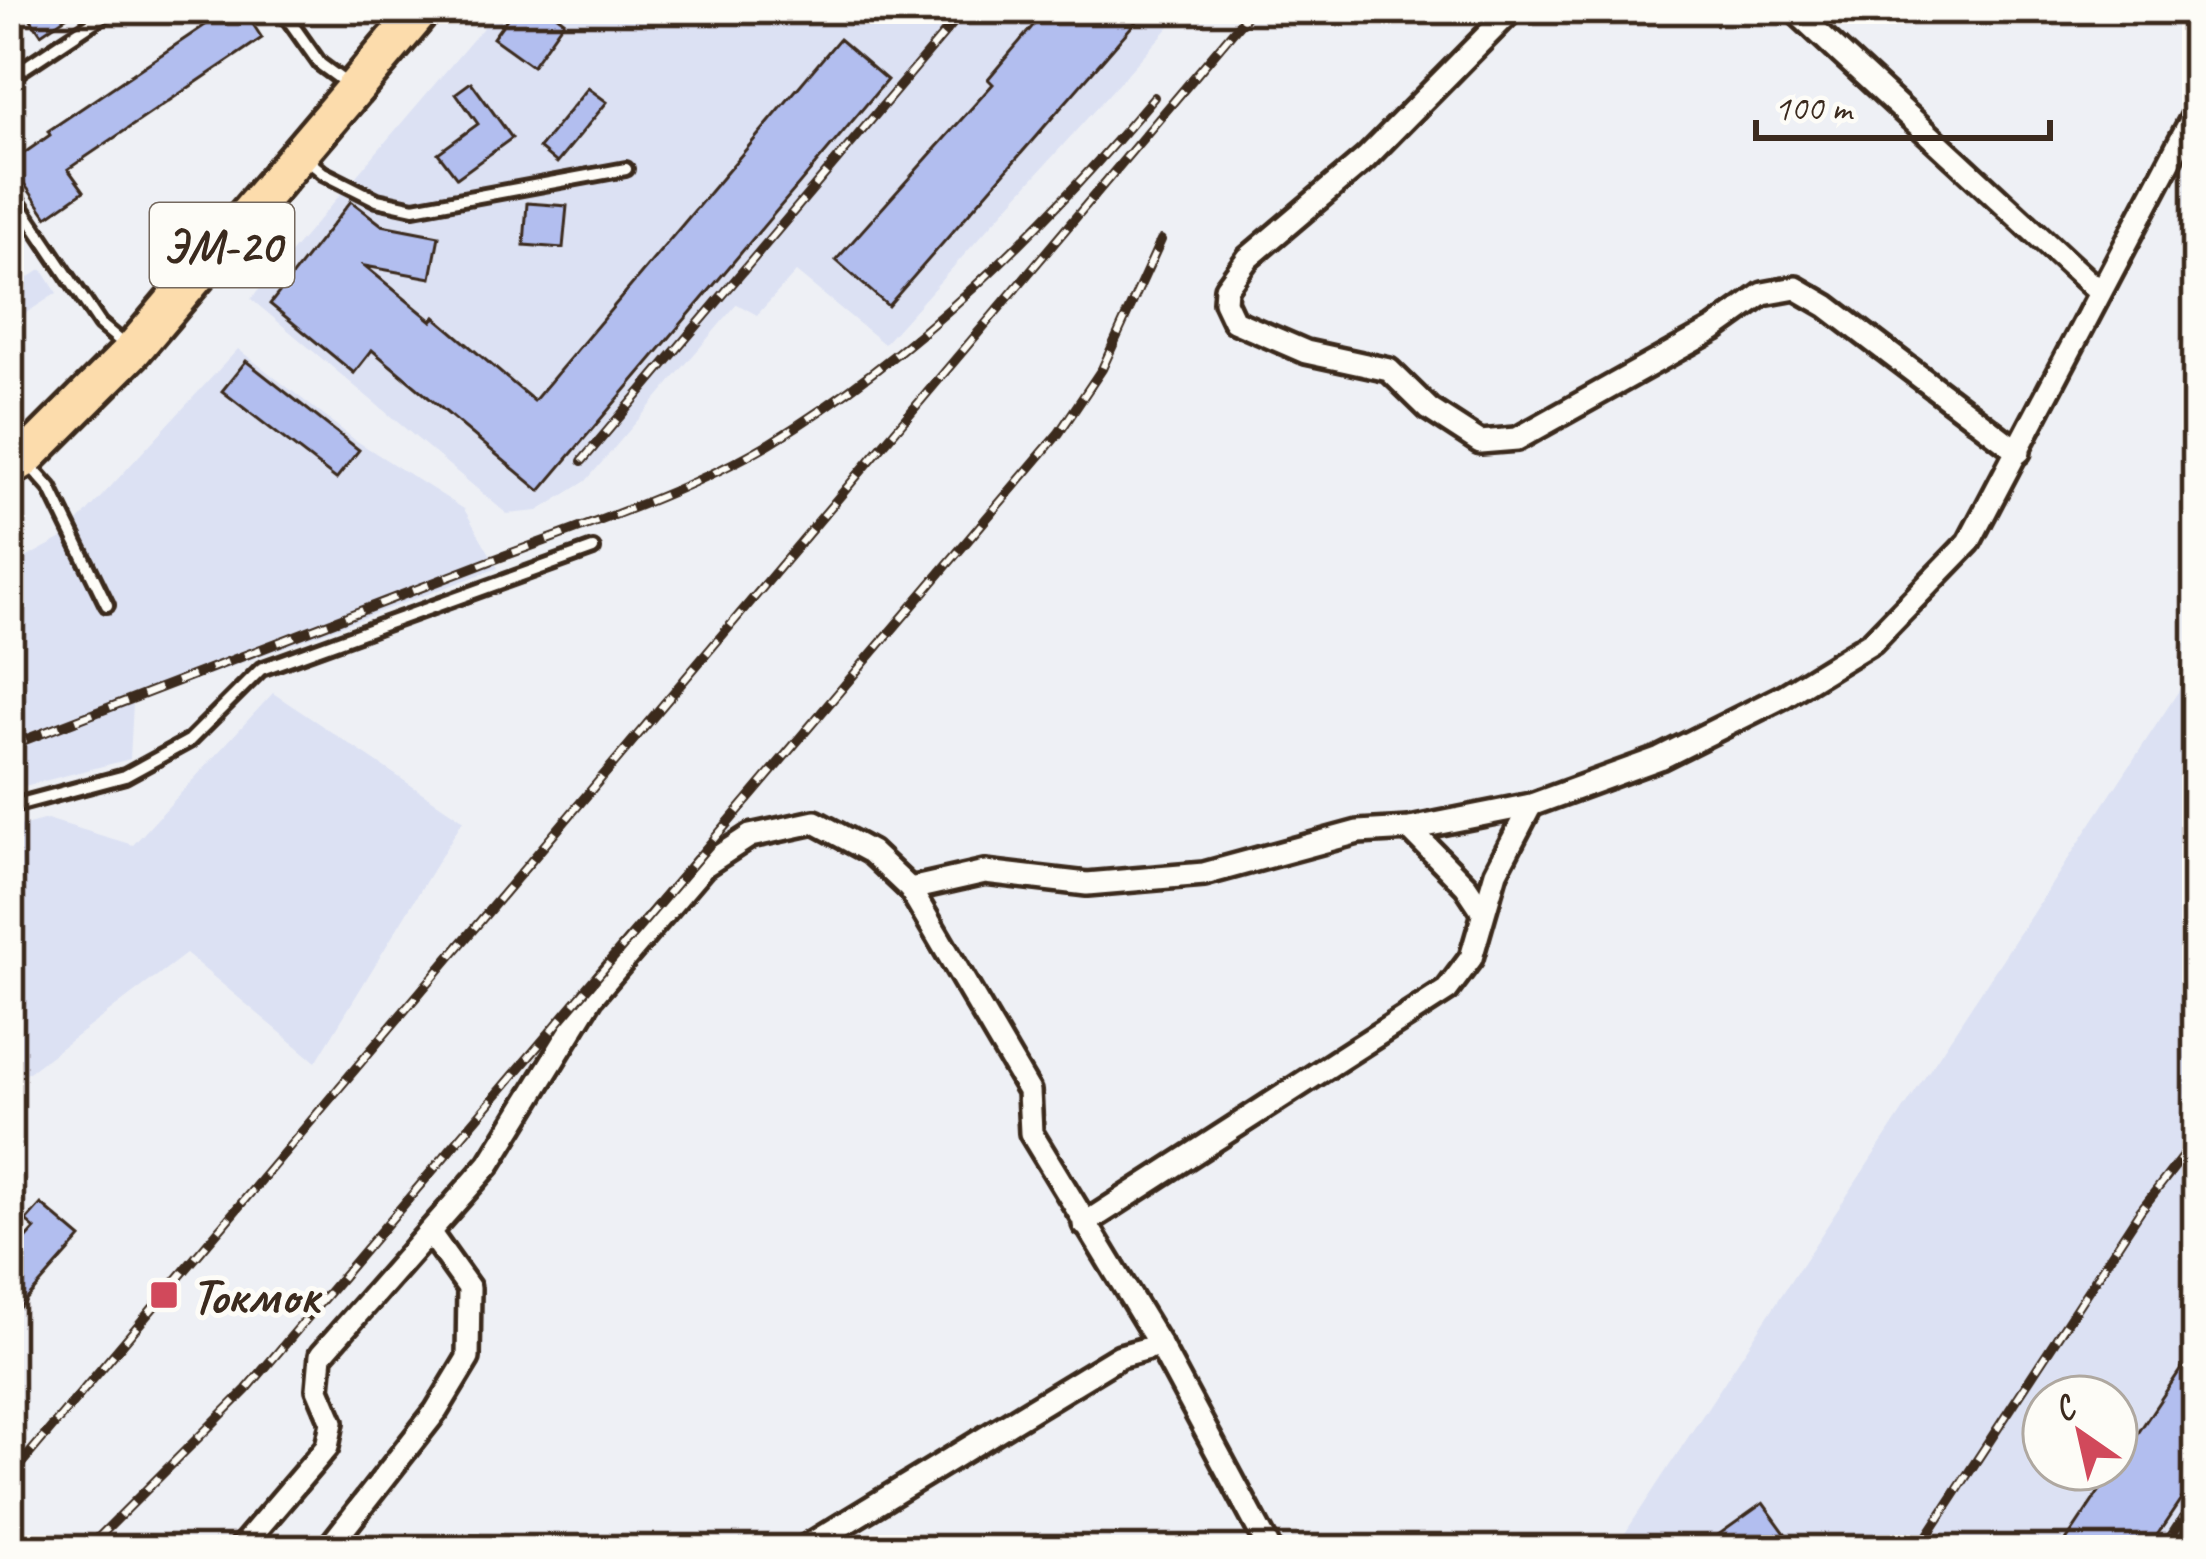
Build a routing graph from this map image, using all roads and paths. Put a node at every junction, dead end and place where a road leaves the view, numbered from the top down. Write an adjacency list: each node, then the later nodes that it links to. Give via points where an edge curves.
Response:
1 (113, 9): 6 (lane)
2 (281, 9): 7 (lane, via 320,64)
3 (422, 9): 7 (main road, ЭМ-20)
4 (1513, 9): 14 (street, via 1366,158 1248,258 1226,288 1234,320 1306,352 1389,370 1480,442 1517,439 1763,294 1796,288)
5 (1793, 9): 12 (street)
6 (9, 78)
7 (355, 89): 9 (main road, ЭМ-20)
8 (2197, 109): 12 (street)
9 (301, 153): 10 (lane, via 377,200 414,208); 13 (main road, ЭМ-20)
10 (626, 170)
11 (9, 189): 13 (lane, via 100,325)
12 (2098, 291): 14 (street)
13 (132, 351): 15 (main road, ЭМ-20)
14 (2019, 452): 18 (street, via 1969,542 1872,642 1660,758)
15 (17, 464): 17 (lane, via 50,488)
16 (593, 549): 19 (lane, via 261,670 189,741 125,776)
17 (107, 604)
18 (1531, 805): 20 (street); 22 (street)
19 (9, 807)
20 (1410, 829): 21 (street, via 1358,832 1204,874 1088,884 985,872); 22 (street)
21 (910, 889): 23 (street, via 1029,1091 1031,1133); 24 (street, via 871,851 814,823 750,836 704,866 592,997 489,1164)
22 (1482, 910): 23 (street, via 1471,958 1447,990)
23 (1084, 1224): 25 (street)
24 (429, 1232): 26 (street, via 321,1355 318,1389 332,1422 327,1447); 27 (street, via 469,1288 468,1358)
25 (1160, 1345): 28 (street, via 1120,1356); 29 (street)
26 (239, 1550)
27 (327, 1550)
28 (801, 1550)
29 (1270, 1550)

